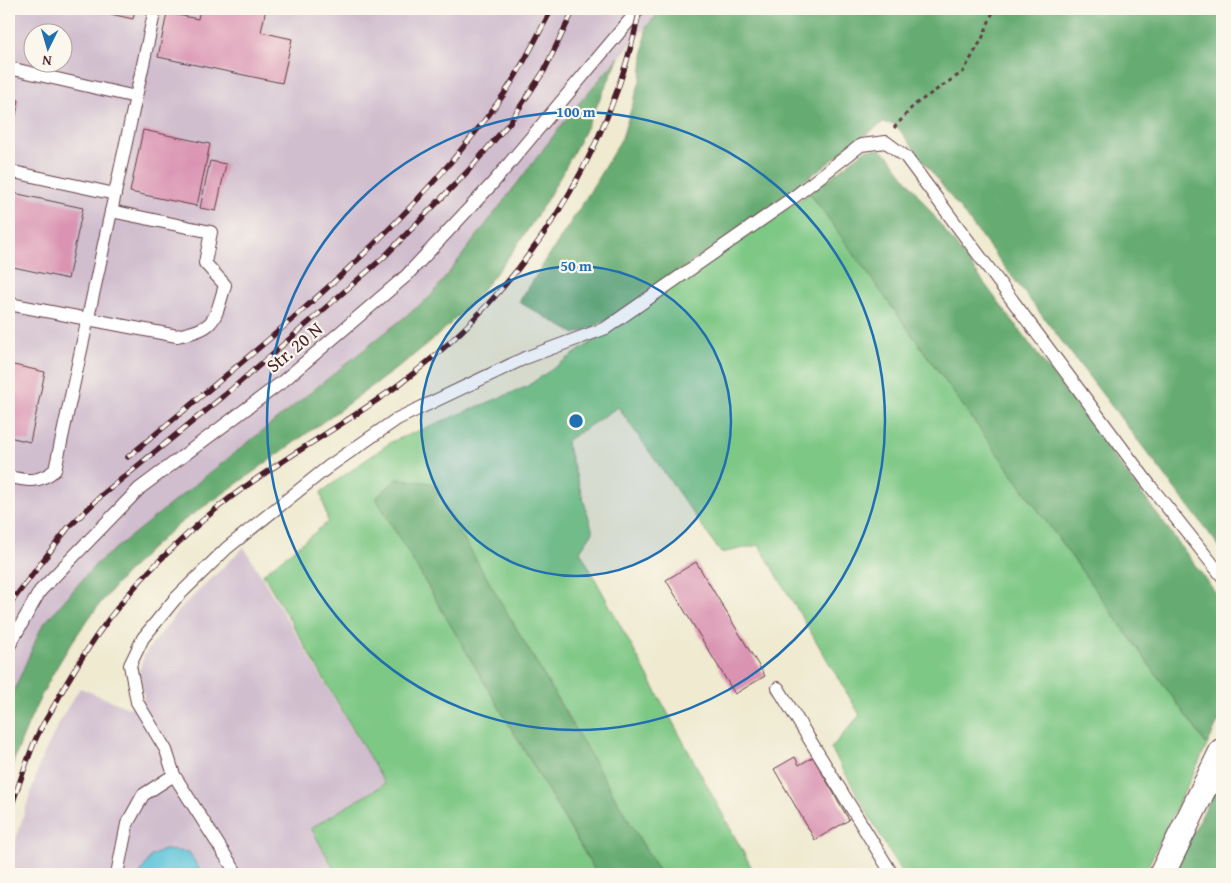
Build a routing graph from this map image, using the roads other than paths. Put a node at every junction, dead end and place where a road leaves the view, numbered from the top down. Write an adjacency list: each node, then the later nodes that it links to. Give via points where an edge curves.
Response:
1 (155, 9): 4 (lane)
2 (638, 9): 12 (lane, Str. 20 N, via 492,184 406,276 282,382 140,488 40,592)
3 (9, 68): 4 (lane)
4 (136, 97): 6 (lane)
5 (9, 171): 6 (lane)
6 (114, 194): 7 (lane)
7 (111, 211): 9 (lane); 9 (lane, via 211,232 205,263 225,286 215,318 201,331 177,336)
8 (9, 304): 9 (lane)
9 (87, 320): 10 (lane, via 55,470 32,482)
10 (9, 477)
11 (1222, 576): 15 (lane, via 1151,487 906,157 886,142 861,145 794,197 606,328 525,358 397,419 328,468 227,548 175,599 143,638 130,665 137,702 166,750)
12 (9, 646)
13 (778, 688): 18 (lane)
14 (1222, 751): 19 (street)
15 (174, 776): 16 (lane, via 143,796 127,824); 17 (lane)
16 (117, 874)
17 (237, 874)
18 (892, 874)
19 (1162, 874)

